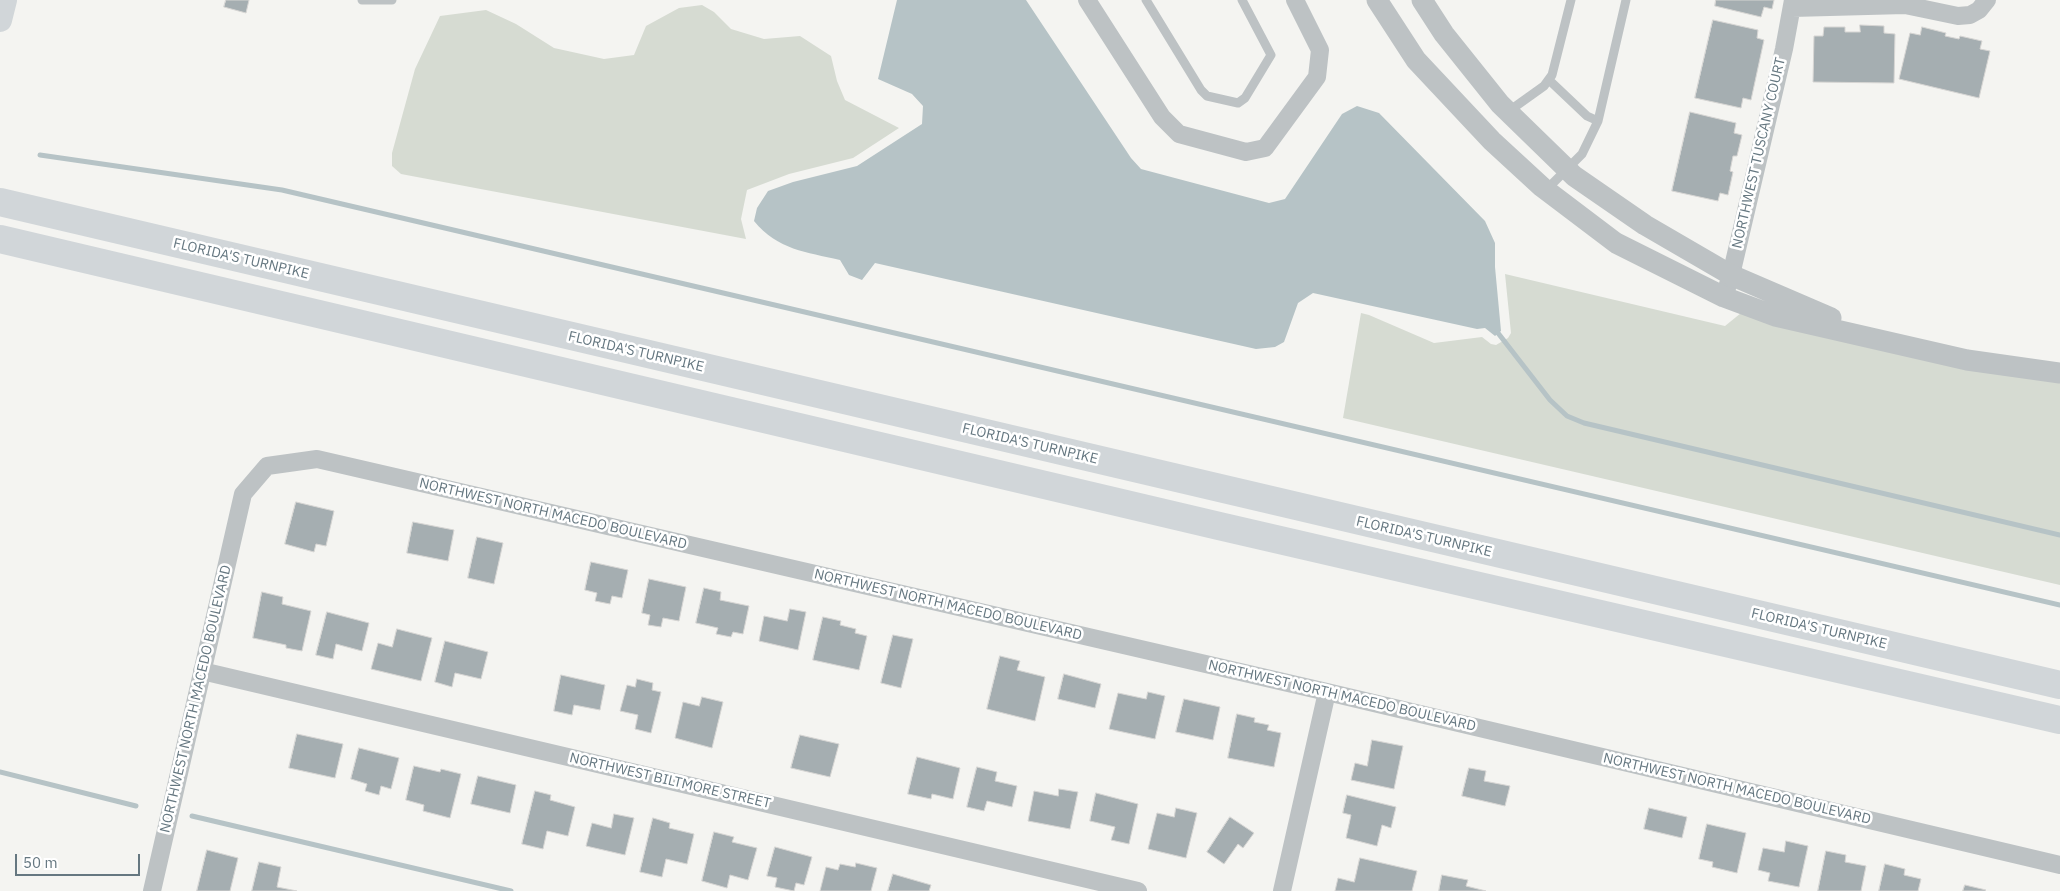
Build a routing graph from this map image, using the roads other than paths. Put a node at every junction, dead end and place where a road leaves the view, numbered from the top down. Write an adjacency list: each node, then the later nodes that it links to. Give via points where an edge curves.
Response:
1 (5, 0): 14 (main road)
2 (362, 0): 3 (lane)
3 (392, 0)
4 (1087, 0): 7 (street, via 1162,117 1179,134 1246,152 1265,148 1317,77 1320,50)
5 (1146, 0): 6 (lane, via 1201,90 1207,96 1238,103 1245,98 1271,55)
6 (1242, 0)
7 (1295, 0)
8 (1376, 0): 19 (street, via 1416,60 1492,141)
9 (1422, 0): 16 (street, via 1444,34)
10 (1571, 0): 15 (lane, via 1557,63)
11 (1626, 0): 17 (lane)
12 (1987, 0): 13 (street, NORTHWEST TUSCANY COURT, via 1970,15 1958,16 1905,5)
13 (1792, 4): 22 (street, NORTHWEST TUSCANY COURT)
14 (0, 20)
15 (1549, 80): 16 (lane); 17 (lane, via 1587,116)
16 (1508, 112): 18 (street)
17 (1598, 121): 18 (lane, via 1582,154)
18 (1566, 168): 19 (lane); 22 (street, via 1645,225)
19 (1546, 190): 23 (street, via 1616,243)
20 (0, 202): 27 (highway, FLORIDA'S TURNPIKE)
21 (0, 239): 29 (highway)
22 (1731, 275): 23 (street, NORTHWEST TUSCANY COURT); 24 (street)
23 (1724, 298): 24 (street, via 1774,316)
24 (1896, 344): 25 (street, via 1967,360)
25 (2060, 373)
26 (202, 671): 28 (street, NORTHWEST NORTH MACEDO BOULEVARD, via 243,494 268,466 317,459); 31 (street, NORTHWEST NORTH MACEDO BOULEVARD); 32 (street, NORTHWEST BILTMORE STREET)
27 (2060, 685)
28 (1327, 692): 30 (street, NORTHWEST NORTH MACEDO BOULEVARD); 33 (street)
29 (2060, 720)
30 (2060, 865)
31 (152, 891)
32 (1138, 891)
33 (1282, 891)

